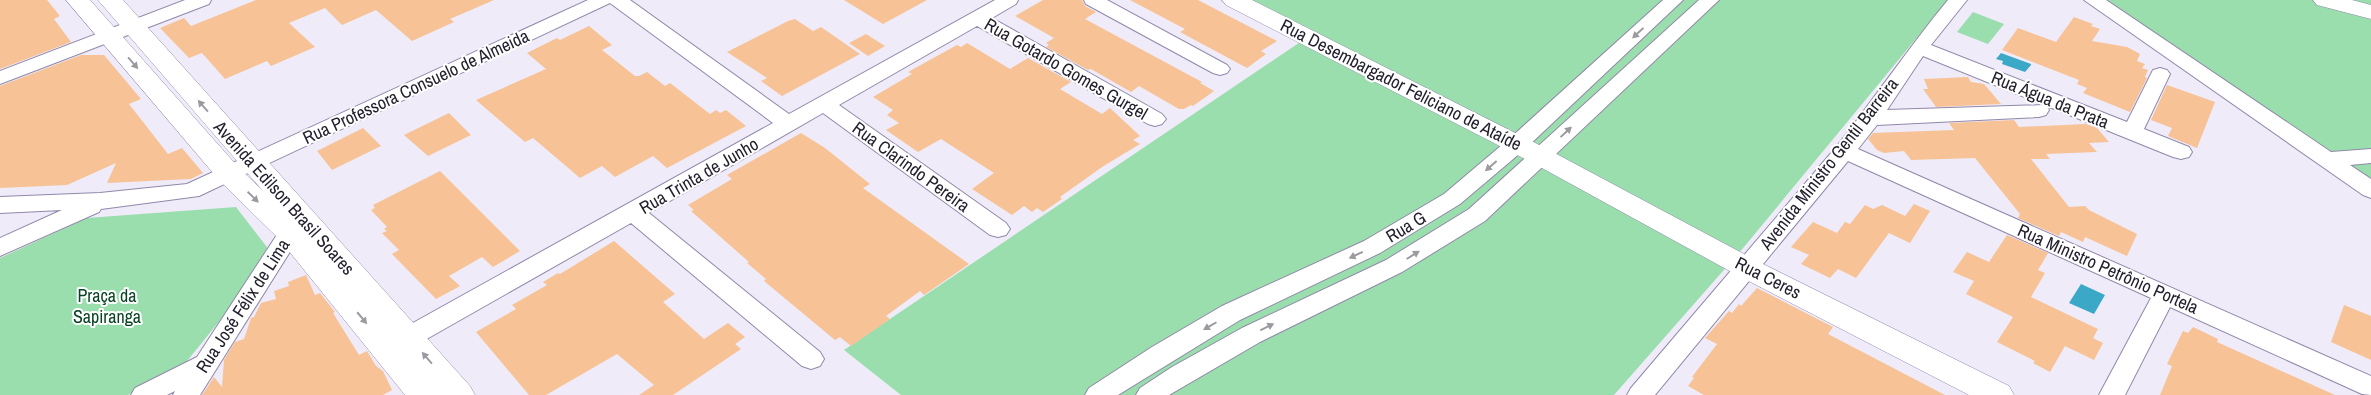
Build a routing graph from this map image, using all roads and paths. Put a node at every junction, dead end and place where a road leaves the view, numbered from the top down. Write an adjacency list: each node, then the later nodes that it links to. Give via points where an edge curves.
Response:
1 (78, 0): 16 (main road, Avenida Edilson Brasil Soares)
2 (110, 0): 16 (main road, Avenida Edilson Brasil Soares)
3 (202, 0): 16 (street)
4 (603, 0): 32 (street, Rua Professora Consuelo de Almeida)
5 (618, 0): 25 (street)
6 (1009, 0): 15 (street, Rua Trinta de Junho)
7 (1093, 0): 18 (street)
8 (1234, 0): 27 (main road, Rua Desembargador Feliciano de Ataíde)
9 (1674, 0): 27 (street, Rua G, one-way to 27)
10 (1710, 0): 27 (street, Rua G, one-way to 10)
11 (1958, 0): 17 (street, Avenida Ministro Gentil Barreira)
12 (2093, 0): 31 (street)
13 (2325, 0): 14 (main road)
14 (2371, 12)
15 (978, 18): 21 (street, Rua Trinta de Junho); 23 (street, Rua Gotardo Gomes Gurgel)
16 (121, 31): 20 (street); 32 (main road, Avenida Edilson Brasil Soares)
17 (1919, 47): 24 (street, Avenida Ministro Gentil Barreira); 26 (street, Rua Água da Prata)
18 (1220, 69)
19 (2160, 74): 26 (street)
20 (0, 78)
21 (824, 104): 25 (street, Rua Trinta de Junho); 38 (street, Rua Clarindo Pereira)
22 (2039, 110): 24 (street)
23 (1155, 119)
24 (1870, 119): 28 (street, Avenida Ministro Gentil Barreira)
25 (788, 124): 36 (street, Rua Trinta de Junho)
26 (2132, 133): 29 (street, Rua Água da Prata)
27 (1528, 150): 40 (main road, Rua Ceres); 50 (street, Rua G, one-way to 50, via 1372,247 1232,313); 51 (street, Rua G, one-way to 27, via 1251,335 1394,266 1477,215)
28 (1845, 150): 40 (street, Avenida Ministro Gentil Barreira); 41 (street, Rua Ministro Petrônio Portela)
29 (2181, 152)
30 (2371, 156): 31 (street)
31 (2328, 160): 33 (street)
32 (240, 169): 34 (street, Rua Professora Consuelo de Almeida, via 191,191); 37 (main road, Avenida Edilson Brasil Soares)
33 (2371, 190)
34 (100, 201): 35 (street); 39 (street)
35 (0, 205)
36 (634, 213): 42 (street, Rua Trinta de Junho); 43 (street)
37 (299, 229): 42 (main road, Avenida Edilson Brasil Soares); 44 (street, Rua José Félix de Lima)
38 (998, 229)
39 (0, 248)
40 (1747, 268): 52 (street, Avenida Ministro Gentil Barreira); 53 (main road, Rua Ceres)
41 (2165, 294): 45 (street, Rua Ministro Petrônio Portela); 54 (street)
42 (398, 344): 48 (main road, Avenida Edilson Brasil Soares); 49 (main road, Avenida Edilson Brasil Soares, one-way to 42)
43 (811, 359)
44 (206, 363): 46 (street); 47 (street, Rua José Félix de Lima)
45 (2371, 386)
46 (144, 395)
47 (186, 395)
48 (424, 395)
49 (459, 395)
50 (1098, 395)
51 (1149, 395)
52 (1640, 395)
53 (1998, 395)
54 (2112, 395)

